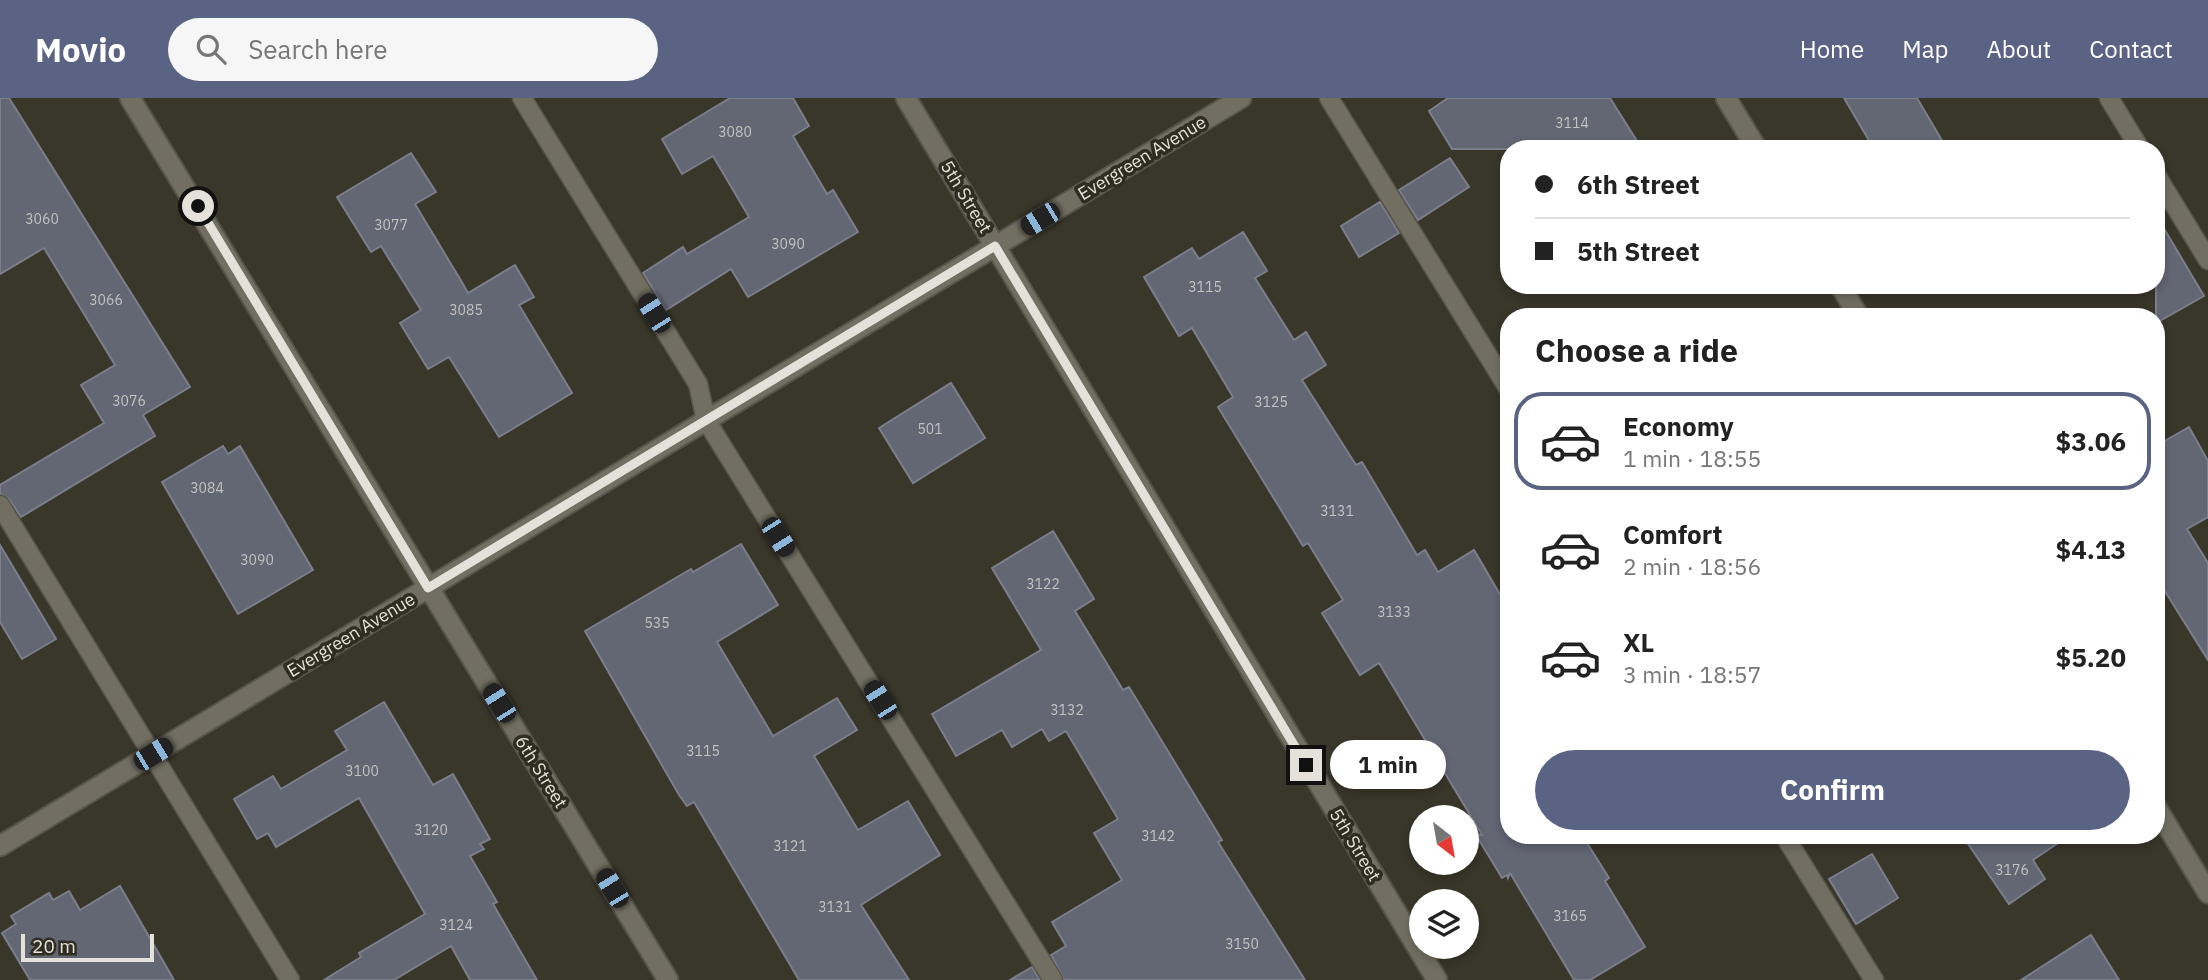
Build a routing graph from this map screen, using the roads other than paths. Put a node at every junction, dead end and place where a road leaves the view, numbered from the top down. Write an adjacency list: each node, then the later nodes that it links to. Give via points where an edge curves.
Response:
1 (130, 98): 16 (street, 6th Street)
2 (522, 98): 14 (lane, via 698,384)
3 (906, 98): 11 (street, 5th Street)
4 (1241, 98): 11 (street, Evergreen Avenue)
5 (1329, 98): 13 (lane)
6 (1726, 98): 8 (street)
7 (2109, 98): 9 (lane)
8 (1752, 140)
9 (2135, 140)
10 (2165, 190): 12 (lane)
11 (995, 246): 14 (street, Evergreen Avenue); 25 (street, 5th Street)
12 (2208, 260)
13 (1500, 375)
14 (706, 420): 16 (street, Evergreen Avenue); 24 (lane)
15 (0, 505): 17 (lane)
16 (428, 588): 17 (street, Evergreen Avenue); 23 (street, 6th Street)
17 (153, 754): 20 (street, Evergreen Avenue); 22 (lane)
18 (2165, 822): 21 (street)
19 (1790, 844): 26 (lane)
20 (0, 846)
21 (2208, 893)
22 (290, 980)
23 (668, 980)
24 (1053, 980)
25 (1437, 980)
26 (1874, 980)

